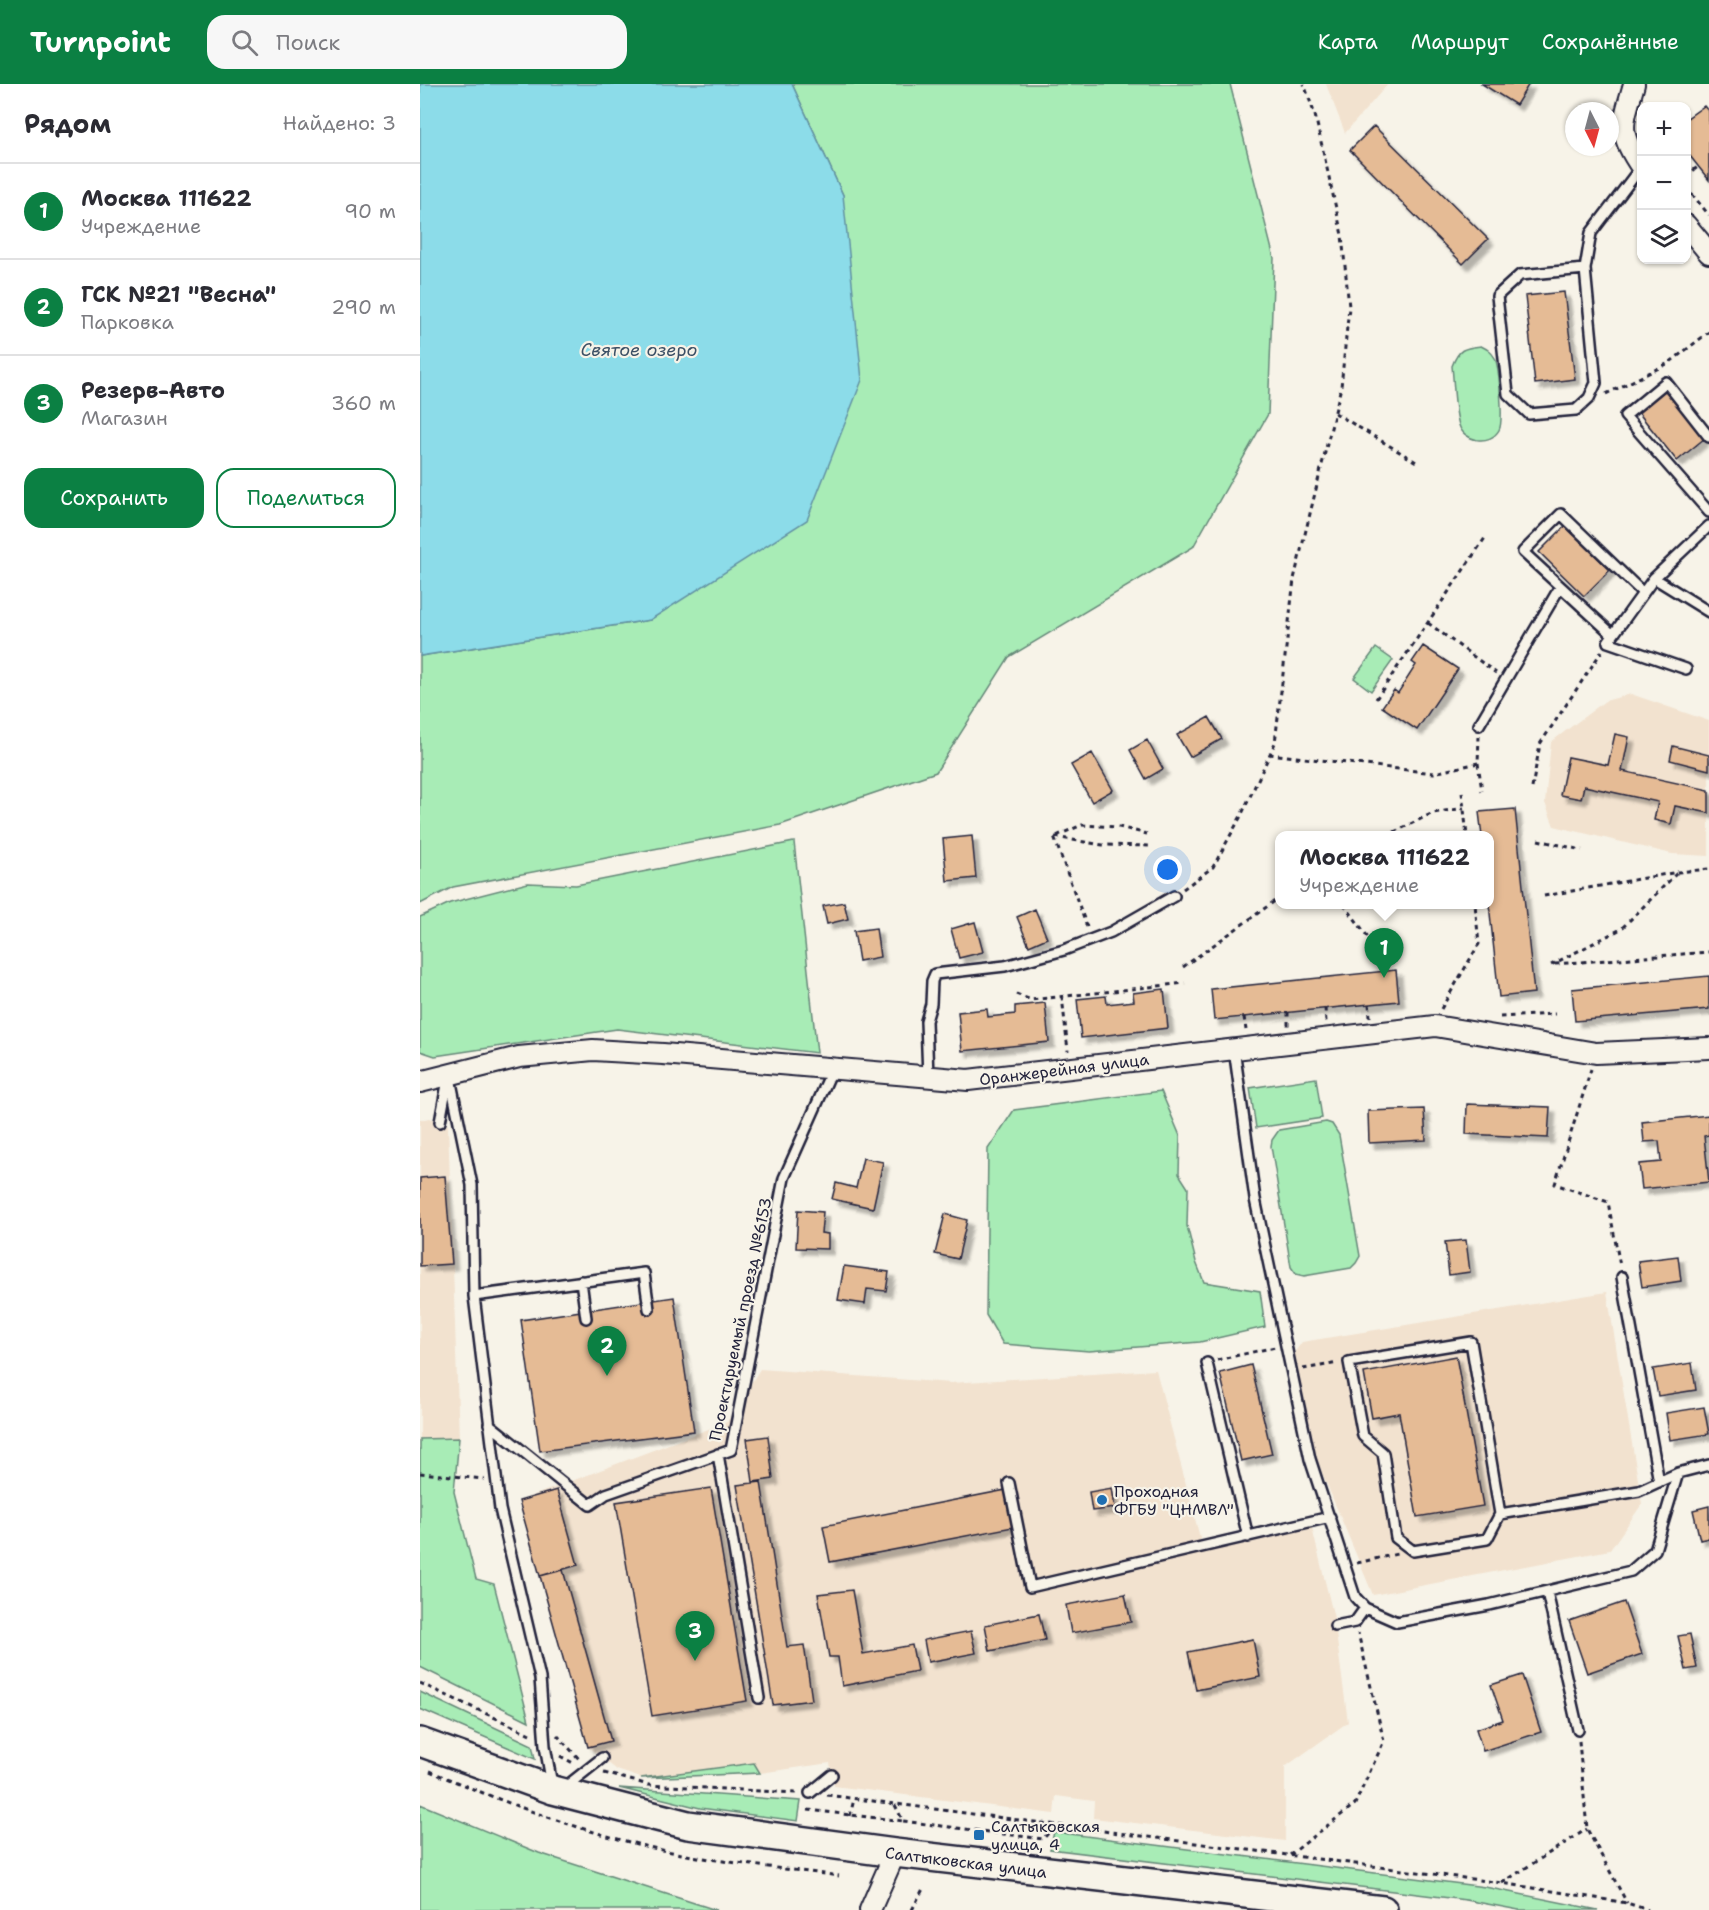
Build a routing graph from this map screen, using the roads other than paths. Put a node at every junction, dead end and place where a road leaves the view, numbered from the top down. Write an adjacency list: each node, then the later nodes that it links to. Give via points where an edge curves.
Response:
1 (1634, 84): 2 (street, via 1622,127 1627,146)
2 (1637, 161)
3 (1637, 172): 6 (lane, via 1591,233)
4 (1691, 231): 5 (street)
5 (1709, 253)
6 (1585, 269): 6 (lane, via 1596,383 1589,398 1576,410 1529,414 1508,394 1497,296 1520,275)
7 (1709, 437): 8 (lane, via 1666,382 1625,416)
8 (1709, 512)
9 (1709, 526): 10 (lane)
10 (1654, 578): 12 (lane); 13 (lane)
11 (1560, 587): 12 (lane, via 1523,552 1561,514); 14 (lane); 16 (lane)
12 (1643, 593): 14 (lane)
13 (1709, 612)
14 (1610, 638): 15 (lane)
15 (1686, 669)
16 (1479, 725)
17 (1174, 896): 22 (lane, via 1110,932 1064,950 1005,966 935,974 926,1021)
18 (1709, 1047): 19 (street, Оранжерейная улица, via 1596,1053 1435,1026)
19 (1234, 1049): 22 (street, Оранжерейная улица, via 968,1080); 38 (lane, via 1255,1199 1310,1459)
20 (833, 1068): 21 (street, Оранжерейная улица, via 593,1050 519,1056); 22 (street, Оранжерейная улица); 32 (lane, Проектируемый проезд №6153, via 784,1178 731,1450)
21 (449, 1073): 23 (street, Оранжерейная улица); 24 (lane); 27 (lane, via 472,1185)
22 (928, 1077)
23 (420, 1082)
24 (440, 1122)
25 (1622, 1277): 35 (lane)
26 (581, 1281): 27 (lane); 28 (lane, via 644,1273); 29 (lane)
27 (474, 1296): 31 (lane)
28 (649, 1309)
29 (586, 1318)
30 (1207, 1363): 39 (lane)
31 (489, 1424): 32 (lane, Проектируемый проезд №6153, via 590,1505 606,1494); 49 (lane, via 500,1509 540,1678 545,1746)
32 (718, 1454): 43 (lane)
33 (1709, 1465): 34 (lane)
34 (1678, 1473): 35 (lane); 40 (lane, via 1655,1550 1631,1571)
35 (1659, 1482): 37 (lane, via 1639,1491)
36 (1009, 1483): 39 (lane, via 1030,1587)
37 (1500, 1514): 37 (lane, via 1471,1342 1349,1362 1362,1436 1383,1453 1396,1538 1414,1551 1487,1539)
38 (1330, 1517): 39 (lane); 41 (lane, via 1355,1598)
39 (1248, 1537)
40 (1547, 1592): 41 (lane, via 1397,1622); 45 (lane)
41 (1365, 1608): 42 (lane, via 1355,1622)
42 (1335, 1626)
43 (759, 1698)
44 (420, 1728): 49 (main road, Салтыковская улица)
45 (1578, 1730)
46 (420, 1742): 49 (main road, Салтыковская улица)
47 (602, 1758): 49 (lane)
48 (832, 1775): 50 (lane)
49 (556, 1791): 51 (main road, Салтыковская улица, via 688,1825)
50 (810, 1793)
51 (895, 1853): 52 (street); 53 (main road, Салтыковская улица)
52 (870, 1910)
53 (1381, 1910)

